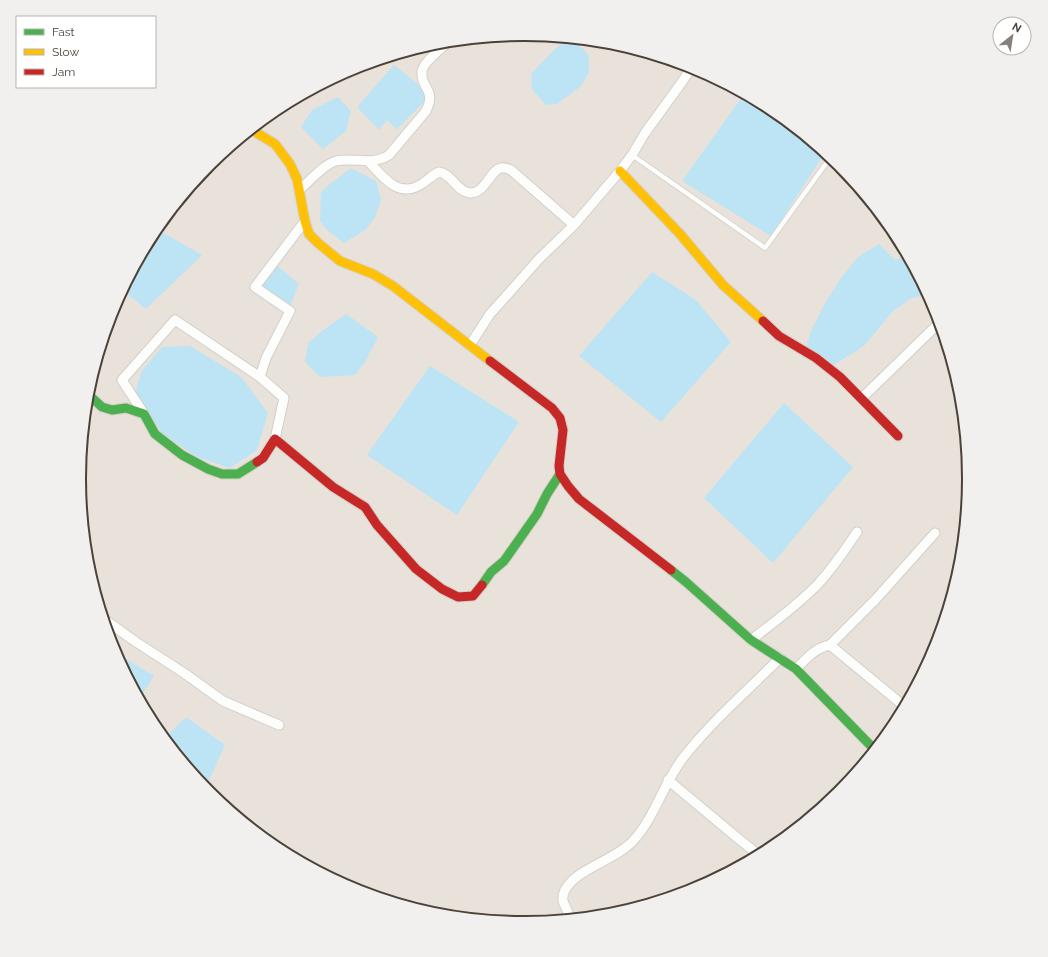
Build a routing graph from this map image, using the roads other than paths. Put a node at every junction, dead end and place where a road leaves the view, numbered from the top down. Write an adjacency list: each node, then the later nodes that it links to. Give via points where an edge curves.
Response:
1 (441, 49): 5 (street, via 426,63 422,72 430,98 426,112 389,155 382,160)
2 (688, 73): 4 (street, via 644,133)
3 (256, 133): 8 (street, via 275,144 282,152 297,179)
4 (632, 155): 6 (lane, via 766,248); 7 (street)
5 (369, 162): 8 (street, via 335,162 325,167); 10 (street, via 389,183 399,188 410,189 420,185 439,172 446,174 465,192 470,193 477,192 497,171 505,168 511,170)
6 (826, 163)
7 (620, 171): 10 (street); 14 (street, via 680,234 723,285 779,336 816,358)
8 (299, 190): 9 (street)
9 (305, 221): 12 (street, via 310,234 340,261 373,274 393,286); 13 (street, via 255,287 290,310 266,358)
10 (574, 225): 12 (street, via 538,260 490,314)
11 (934, 328): 14 (street)
12 (470, 344): 19 (street, via 552,408 560,418 563,430)
13 (260, 377): 16 (street, via 175,320 122,380); 18 (street, via 284,398)
14 (862, 398): 17 (street)
15 (94, 399): 16 (street, via 102,407 112,410 126,408)
16 (144, 414): 18 (street, via 155,434 182,455 222,474 238,474 246,470 263,458)
17 (898, 436)
18 (275, 439): 19 (street, via 327,482 365,507 416,569 442,589 458,597 473,596 491,572 504,561 537,514)
19 (560, 474): 23 (street, via 578,499 686,582)
20 (857, 532): 23 (street, via 818,584 794,607)
21 (935, 533): 24 (street, via 875,600)
22 (112, 625): 28 (street, via 223,701)
23 (751, 640): 25 (street)
24 (830, 645): 26 (street, via 815,650); 27 (street)
25 (780, 658): 26 (street); 30 (street, via 705,732)
26 (796, 669): 29 (street)
27 (900, 702)
28 (279, 725)
29 (871, 746)
30 (668, 780): 31 (street); 32 (street, via 647,822 631,842 605,861 579,874 571,882 562,898)
31 (753, 851)
32 (568, 913)

